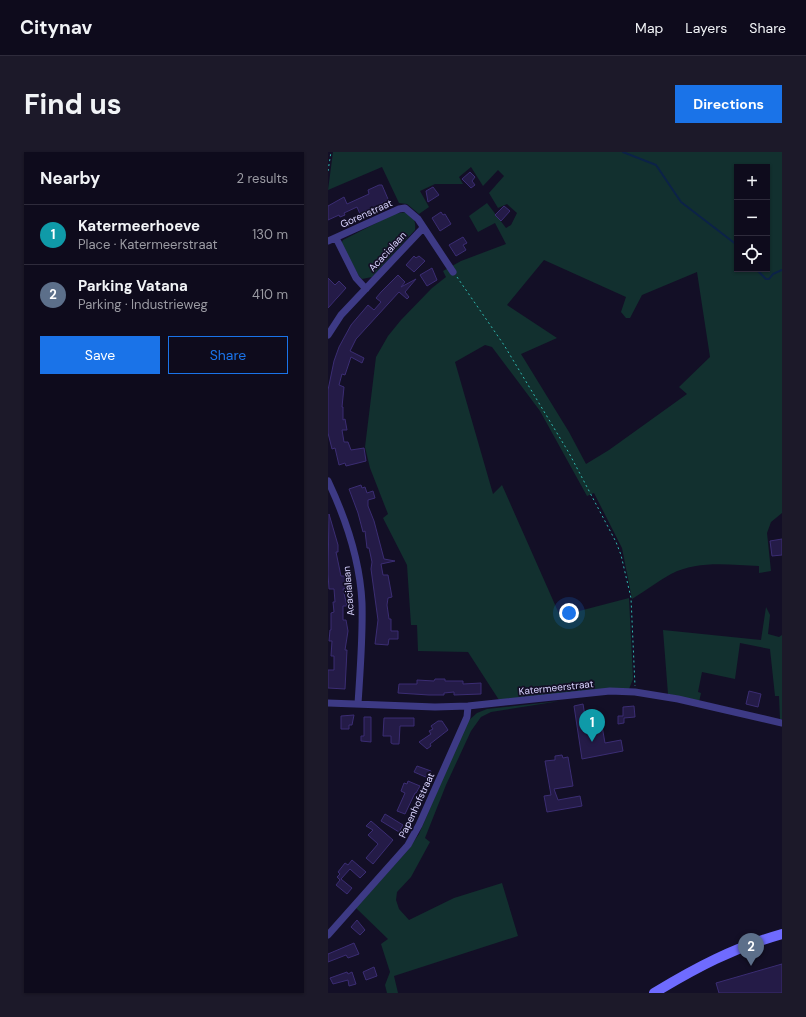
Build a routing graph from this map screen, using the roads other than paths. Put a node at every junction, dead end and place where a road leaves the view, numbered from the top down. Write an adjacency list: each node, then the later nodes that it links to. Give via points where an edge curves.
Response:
1 (423, 228): 2 (street, Gorenstraat, via 412,212 405,208); 4 (street, Gorenstraat); 5 (street, Acacialaan)
2 (336, 238): 3 (street, Gorenstraat); 5 (street, via 350,268)
3 (328, 241)
4 (453, 272)
5 (366, 289): 6 (street, Acacialaan, via 341,314)
6 (328, 335)
7 (328, 481): 9 (street, Acacialaan, via 342,512 358,572 362,603)
8 (328, 703): 9 (street, Katermeerstraat)
9 (358, 704): 10 (street, Katermeerstraat)
10 (468, 706): 11 (street, Katermeerstraat, via 610,692 635,692 678,699); 13 (street, Papenhofstraat, via 467,716 408,845)
11 (782, 723)
12 (782, 934): 14 (main road, via 716,958)
13 (328, 935)
14 (654, 993)

